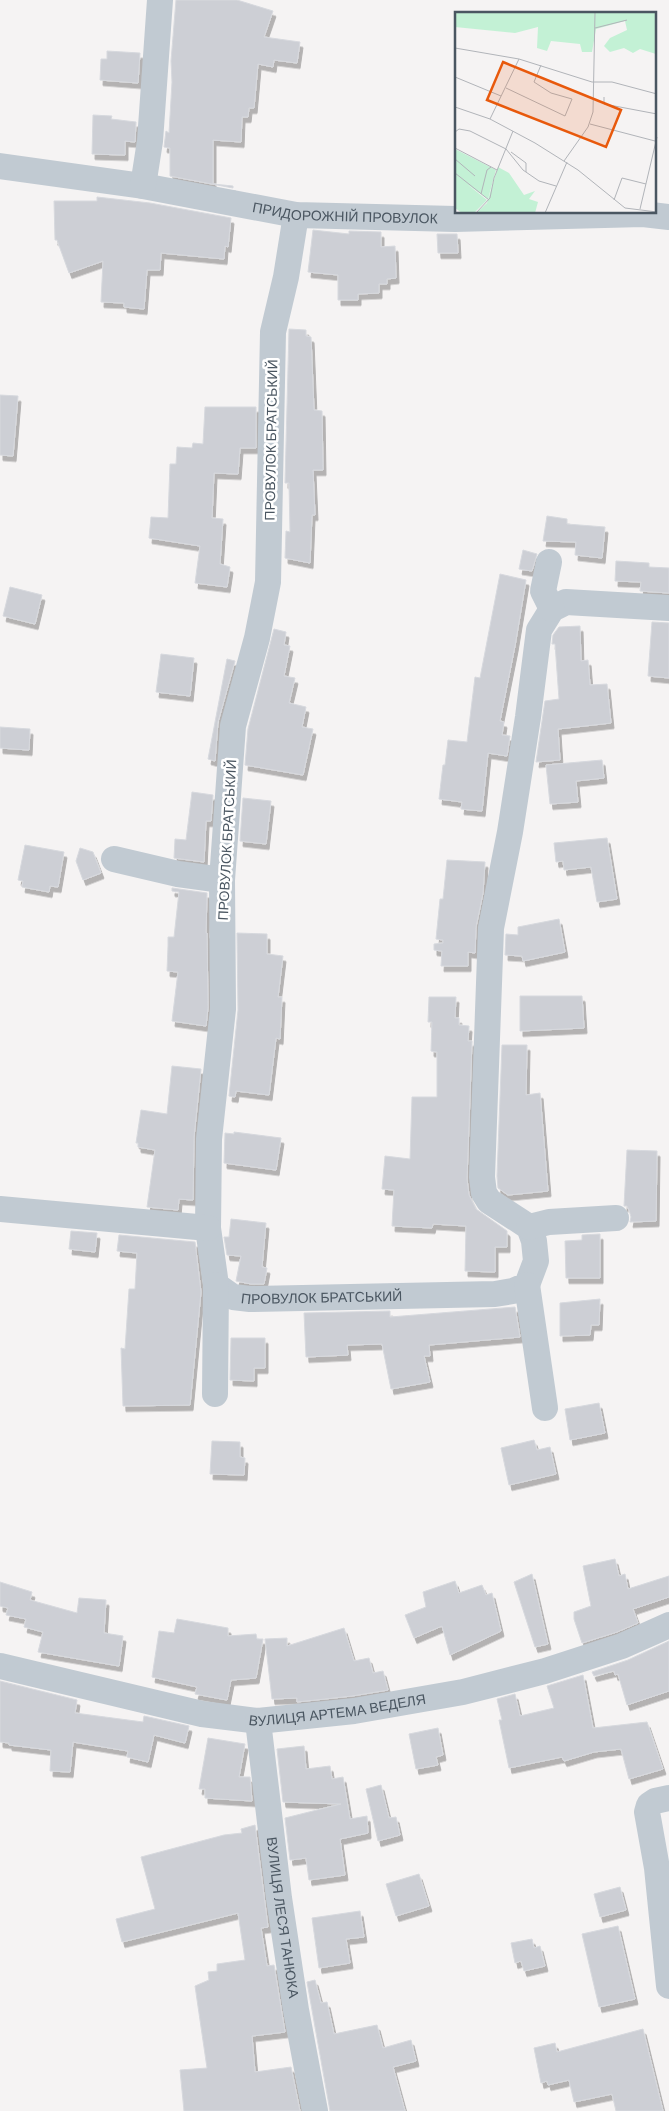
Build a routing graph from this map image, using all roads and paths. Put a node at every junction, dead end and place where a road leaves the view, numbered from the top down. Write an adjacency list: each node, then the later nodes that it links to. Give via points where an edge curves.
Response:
1 (160, 0): 3 (street, via 150,141)
2 (0, 166): 3 (street, ПРИДОРОЖНІЙ ПРОВУЛОК)
3 (143, 186): 4 (street, ПРИДОРОЖНІЙ ПРОВУЛОК)
4 (296, 215): 5 (street, ПРИДОРОЖНІЙ ПРОВУЛОК, via 455,219 643,214); 10 (street, ПРОВУЛОК БРАТСЬКИЙ, via 273,332 268,582 234,726)
5 (669, 217)
6 (549, 562): 8 (street, via 543,591)
7 (669, 608): 8 (street, via 566,602)
8 (552, 609): 13 (street, via 539,630 490,947 482,1167 484,1193 489,1201)
9 (114, 859): 10 (street, via 178,874)
10 (222, 880): 14 (street, ПРОВУЛОК БРАТСЬКИЙ, via 223,1009 209,1139)
11 (0, 1209): 14 (street)
12 (616, 1218): 13 (street, via 549,1222)
13 (529, 1227): 16 (street, via 536,1261)
14 (208, 1228): 15 (street, ПРОВУЛОК БРАТСЬКИЙ)
15 (216, 1285): 16 (street, ПРОВУЛОК БРАТСЬКИЙ, via 233,1297 250,1299 495,1294); 17 (street)
16 (527, 1285): 18 (street)
17 (215, 1394)
18 (545, 1408)
19 (669, 1625): 21 (street, ВУЛИЦЯ АРТЕМА ВЕДЕЛЯ, via 622,1646 546,1672 463,1692 354,1711)
20 (0, 1666): 21 (street, ВУЛИЦЯ АРТЕМА ВЕДЕЛЯ, via 202,1714)
21 (258, 1721): 24 (street, ВУЛИЦЯ ЛЕСЯ ТАНЮКА, via 278,1898)
22 (669, 1798): 23 (street, via 649,1805 648,1812)
23 (668, 1971)
24 (315, 2111)

